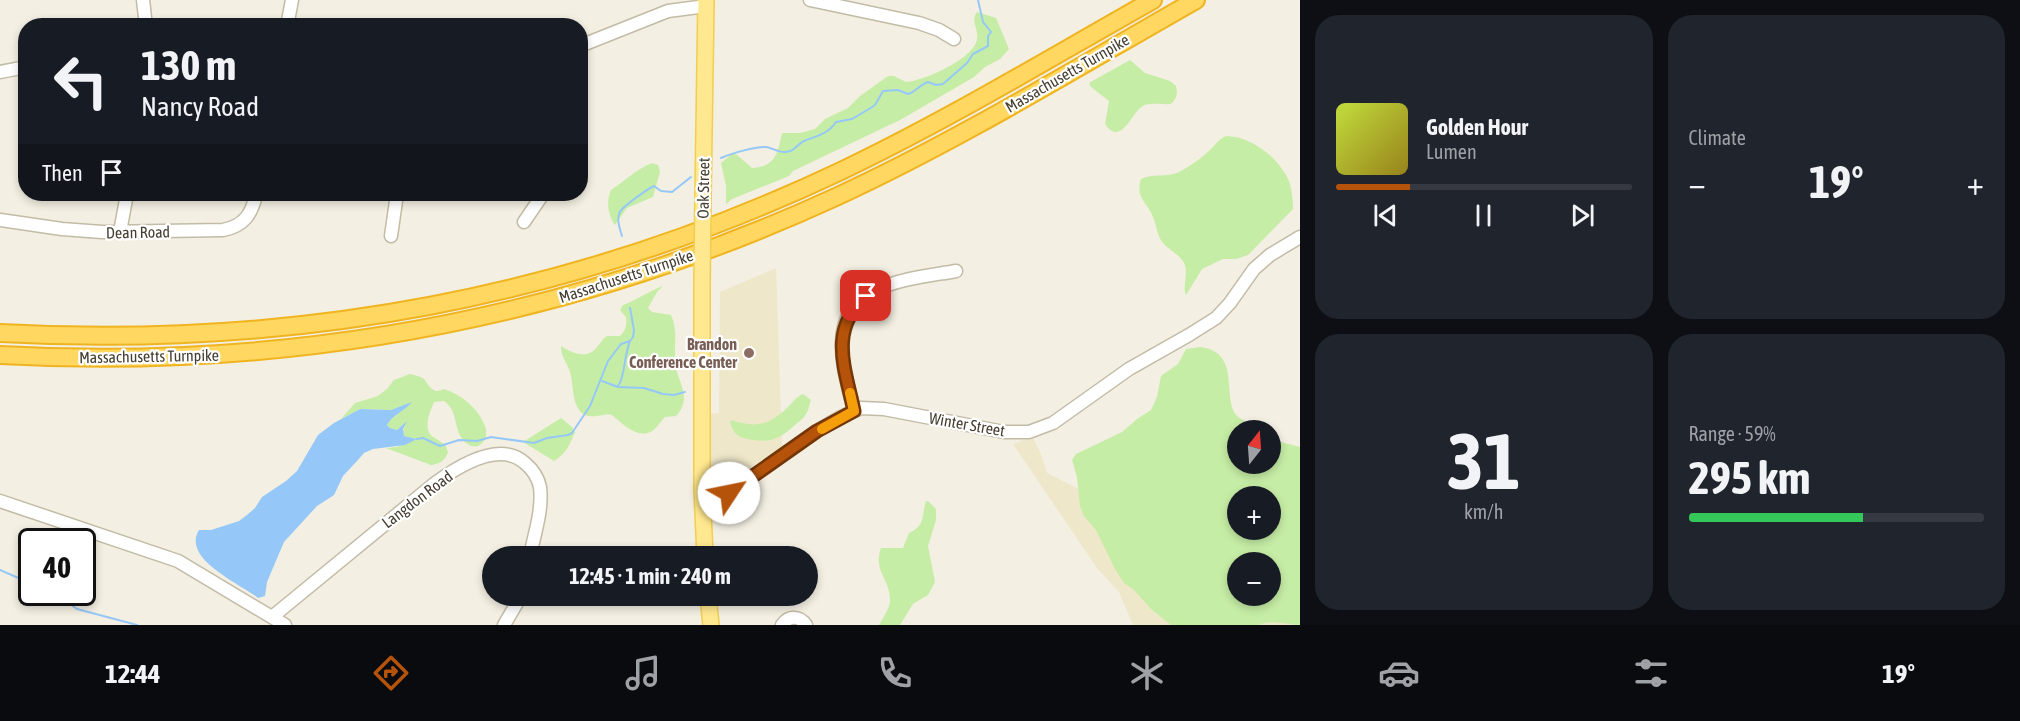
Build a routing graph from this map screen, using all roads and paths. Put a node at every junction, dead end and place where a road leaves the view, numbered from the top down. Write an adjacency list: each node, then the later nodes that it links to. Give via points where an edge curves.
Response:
1 (143, 0): 7 (street)
2 (292, 0): 8 (street)
3 (810, 0): 9 (street, via 919,23)
4 (1153, 0): 23 (highway, Massachusetts Turnpike, via 842,171 715,225 558,277 424,308 287,328 178,336)
5 (1196, 0): 24 (highway, Massachusetts Turnpike, via 976,125 856,187 738,239 580,292 446,325 281,350 161,357)
6 (706, 3): 10 (street, via 660,14); 27 (main road, Oak Street, bridge)
7 (145, 18)
8 (289, 18)
9 (954, 39)
10 (588, 43)
11 (18, 69): 12 (street)
12 (0, 72)
13 (126, 201): 19 (street)
14 (254, 201): 19 (street, Dean Road, via 249,216 229,229)
15 (396, 201): 20 (street)
16 (538, 201): 18 (street)
17 (0, 220): 19 (street, Dean Road, via 76,231)
18 (524, 222)
19 (120, 232)
20 (391, 236)
21 (1300, 237): 25 (street, Winter Street, via 1254,269 1216,318 1129,369 1066,416 1044,427 1022,433 1004,432 884,409)
22 (957, 271): 25 (street, via 885,285 866,296 852,311 842,342)
23 (0, 333)
24 (0, 355)
25 (854, 411): 27 (street, Winter Street, via 817,431 734,490)
26 (0, 501): 32 (street, via 178,561)
27 (702, 501): 29 (main road, Oak Street)
28 (532, 546): 32 (street, Langdon Road, via 540,500 536,476 516,456 487,456 434,484)
29 (704, 546)
30 (515, 606): 34 (street)
31 (709, 606): 35 (main road)
32 (272, 617): 33 (street)
33 (285, 625)
34 (504, 625)
35 (711, 625)
36 (782, 625): 37 (street, via 793,618)
37 (806, 625)

